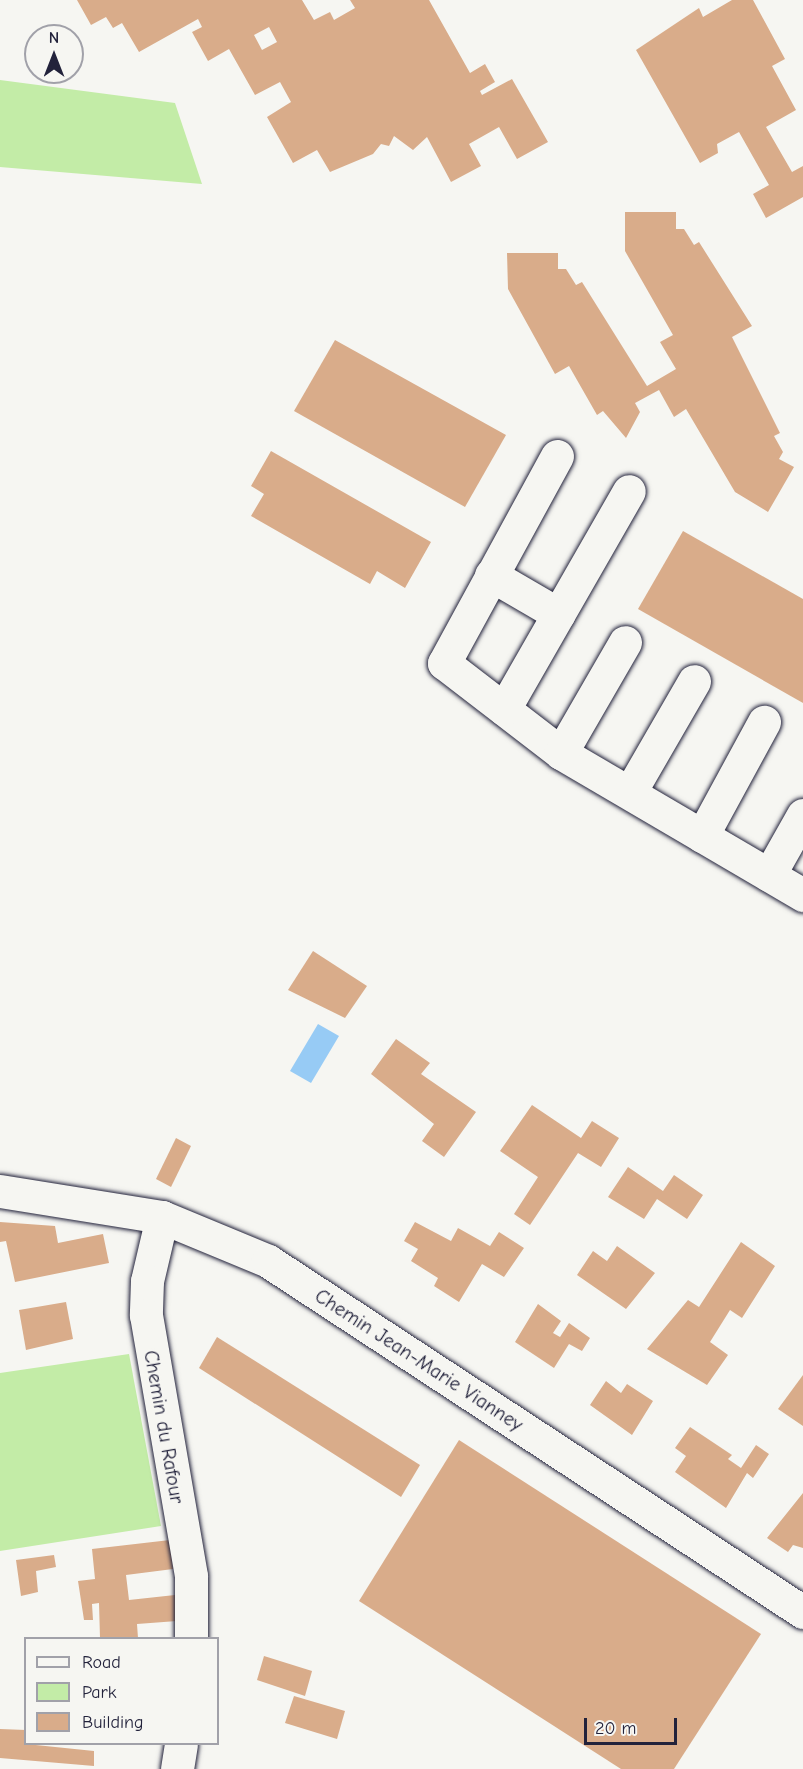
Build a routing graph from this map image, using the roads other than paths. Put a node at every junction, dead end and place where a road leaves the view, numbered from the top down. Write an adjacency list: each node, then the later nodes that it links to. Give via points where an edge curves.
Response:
1 (557, 456): 3 (street)
2 (629, 490): 4 (street)
3 (491, 575): 4 (street); 7 (street, via 444,663)
4 (558, 614): 7 (street)
5 (625, 642): 9 (street)
6 (694, 681): 10 (street)
7 (504, 709): 9 (street)
8 (764, 722): 12 (street)
9 (561, 753): 10 (street)
10 (630, 792): 12 (street)
11 (803, 815): 13 (street)
12 (702, 836): 13 (street)
13 (769, 875): 14 (street)
14 (803, 895)
15 (0, 1191): 16 (street, Chemin Jean-Marie Vianney)
16 (162, 1217): 17 (street, Chemin Jean-Marie Vianney, via 268,1261); 18 (street, Chemin du Rafour, via 147,1281 146,1315 191,1576)
17 (803, 1612)
18 (191, 1637)
19 (181, 1745): 20 (street)
20 (177, 1769)

